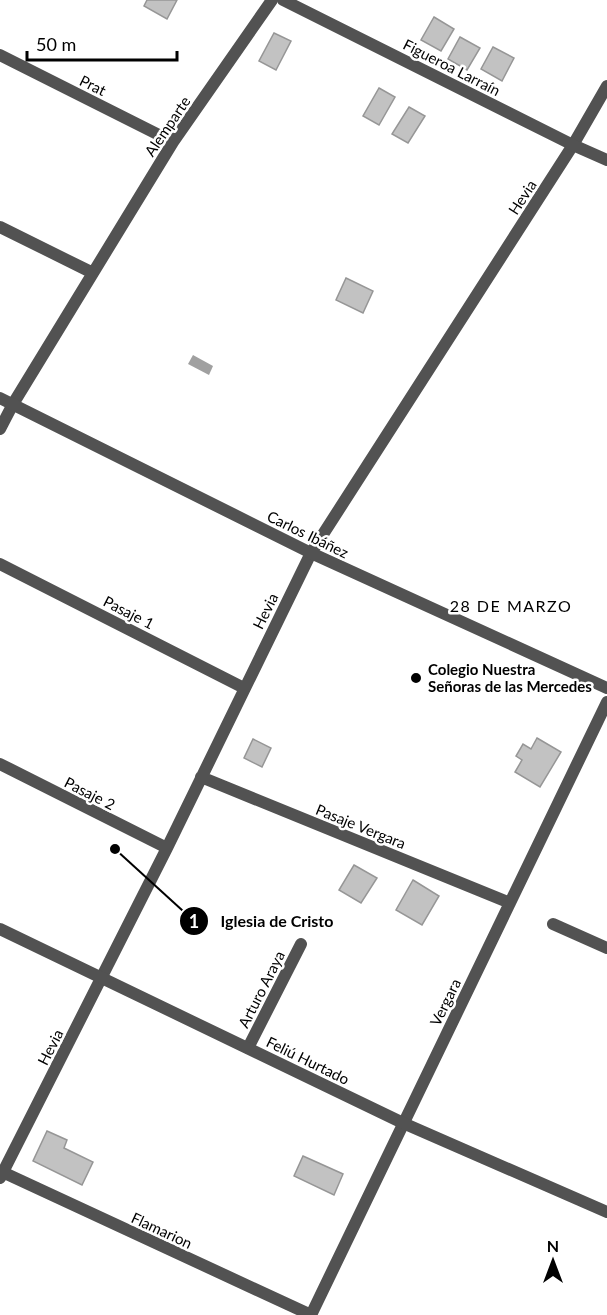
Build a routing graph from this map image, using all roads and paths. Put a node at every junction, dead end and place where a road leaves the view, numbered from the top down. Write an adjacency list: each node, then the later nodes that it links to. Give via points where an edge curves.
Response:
1 (272, 0): 5 (street, Alemparte)
2 (284, 0): 6 (street, Figueroa Larraín)
3 (0, 55): 5 (street, Prat)
4 (607, 86): 6 (street, Hevia)
5 (173, 142): 9 (street, Alemparte)
6 (573, 145): 7 (street, Figueroa Larraín); 13 (street, Hevia)
7 (607, 160)
8 (0, 227): 9 (street)
9 (93, 273): 11 (street, Alemparte)
10 (0, 398): 11 (street, Carlos Ibáñez)
11 (13, 404): 12 (street, Alemparte); 13 (street, Carlos Ibáñez)
12 (0, 429)
13 (311, 553): 15 (street, Hevia); 16 (street, Carlos Ibáñez)
14 (0, 564): 15 (street, Pasaje 1)
15 (244, 688): 19 (street, Hevia)
16 (607, 688)
17 (607, 702): 21 (street, Vergara)
18 (0, 764): 20 (street, Pasaje 2)
19 (201, 777): 20 (street, Hevia); 21 (street, Pasaje Vergara)
20 (167, 848): 26 (street, Hevia)
21 (510, 903): 28 (street, Vergara)
22 (553, 924): 25 (street)
23 (0, 929): 26 (street, Feliú Hurtado)
24 (301, 944): 27 (street, Arturo Araya)
25 (607, 948)
26 (102, 978): 27 (street, Feliú Hurtado); 29 (street, Hevia)
27 (248, 1048): 28 (street, Feliú Hurtado)
28 (404, 1123): 30 (street, Feliú Hurtado); 31 (street, Vergara)
29 (1, 1174): 31 (street, Flamarion)
30 (607, 1212)
31 (311, 1315)

